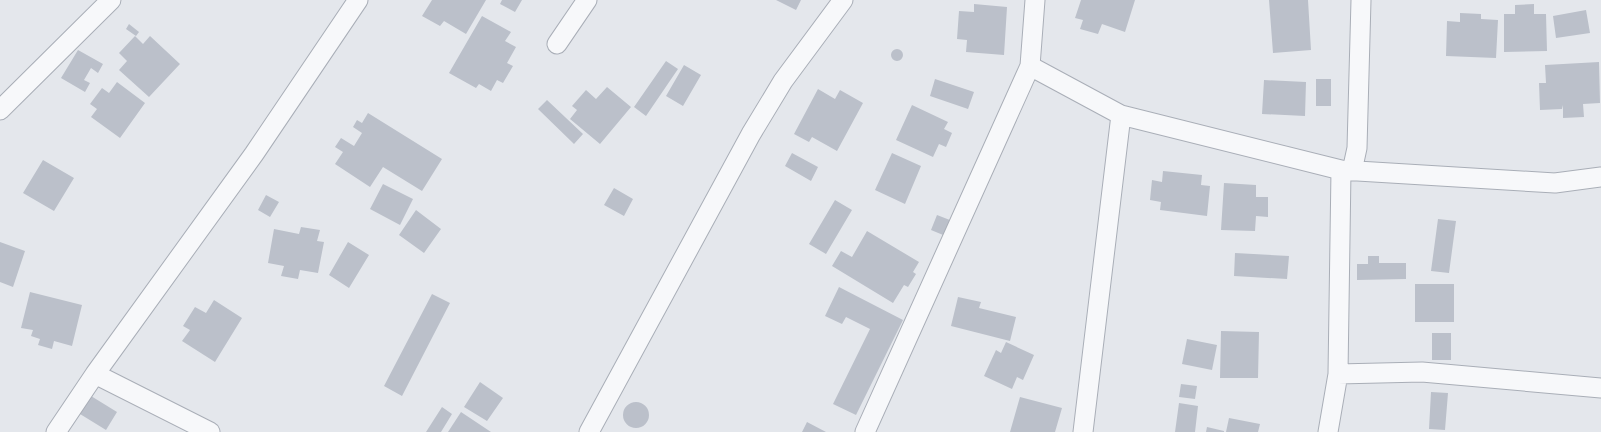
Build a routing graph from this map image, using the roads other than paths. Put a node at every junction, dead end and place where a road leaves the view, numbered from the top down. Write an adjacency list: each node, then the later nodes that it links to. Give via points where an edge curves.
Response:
1 (111, 0): 9 (street)
2 (358, 0): 13 (street, via 254,154)
3 (588, 0): 7 (street)
4 (843, 0): 18 (street, via 783,81)
5 (1035, 0): 8 (street)
6 (1361, 0): 11 (street, via 1357,148)
7 (557, 44)
8 (1030, 66): 10 (street); 19 (street)
9 (0, 110)
10 (1121, 115): 11 (street); 20 (street)
11 (1347, 170): 12 (street, via 1555,183); 14 (street)
12 (1601, 177)
13 (95, 374): 16 (street); 17 (street)
14 (1338, 374): 15 (street, via 1422,372); 21 (street)
15 (1601, 388)
16 (56, 432)
17 (210, 432)
18 (589, 432)
19 (866, 432)
20 (1082, 432)
21 (1328, 432)

